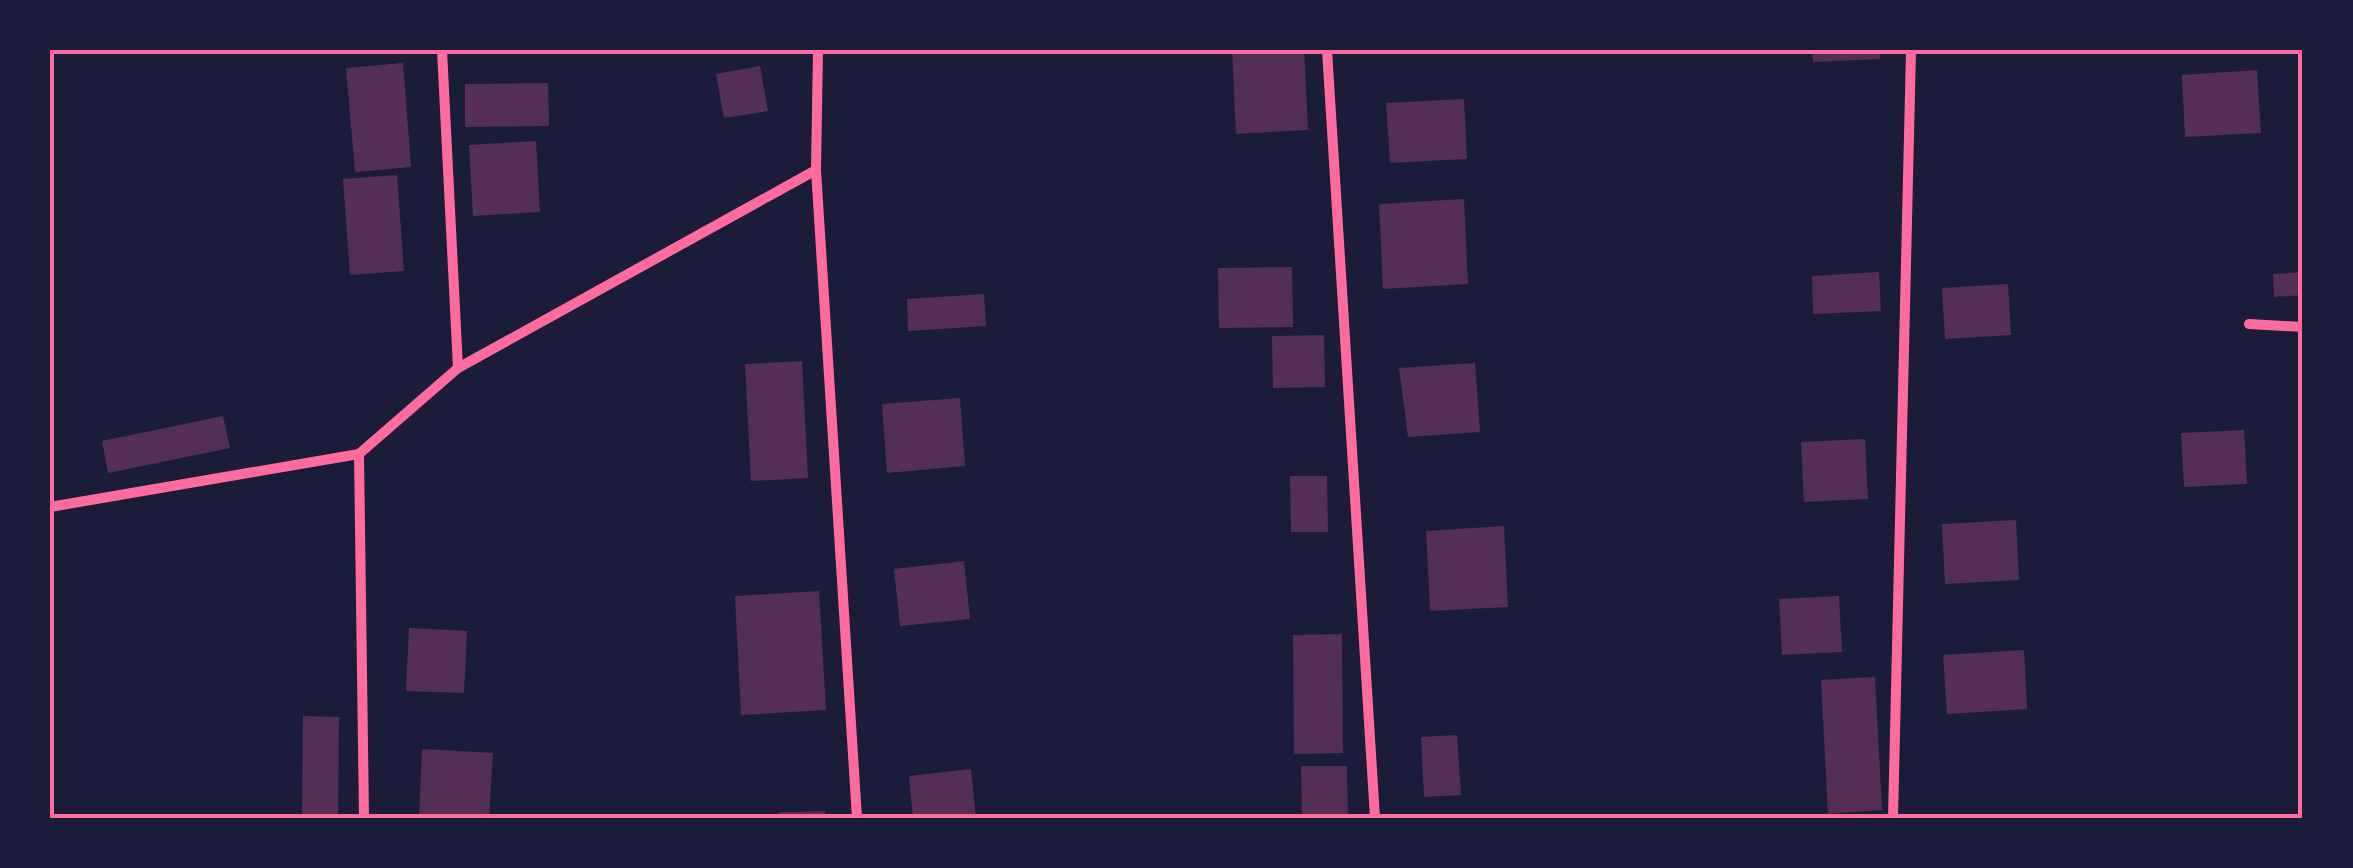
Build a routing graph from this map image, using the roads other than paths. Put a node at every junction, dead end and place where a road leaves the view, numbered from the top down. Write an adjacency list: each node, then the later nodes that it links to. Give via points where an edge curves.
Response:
1 (442, 50): 8 (street)
2 (818, 50): 5 (street)
3 (1327, 50): 13 (street)
4 (1911, 50): 14 (street)
5 (816, 170): 8 (street); 12 (street)
6 (2249, 324): 7 (street)
7 (2303, 327)
8 (458, 368): 9 (street)
9 (359, 454): 10 (street); 11 (street)
10 (50, 507)
11 (364, 818)
12 (858, 818)
13 (1375, 818)
14 (1893, 818)

